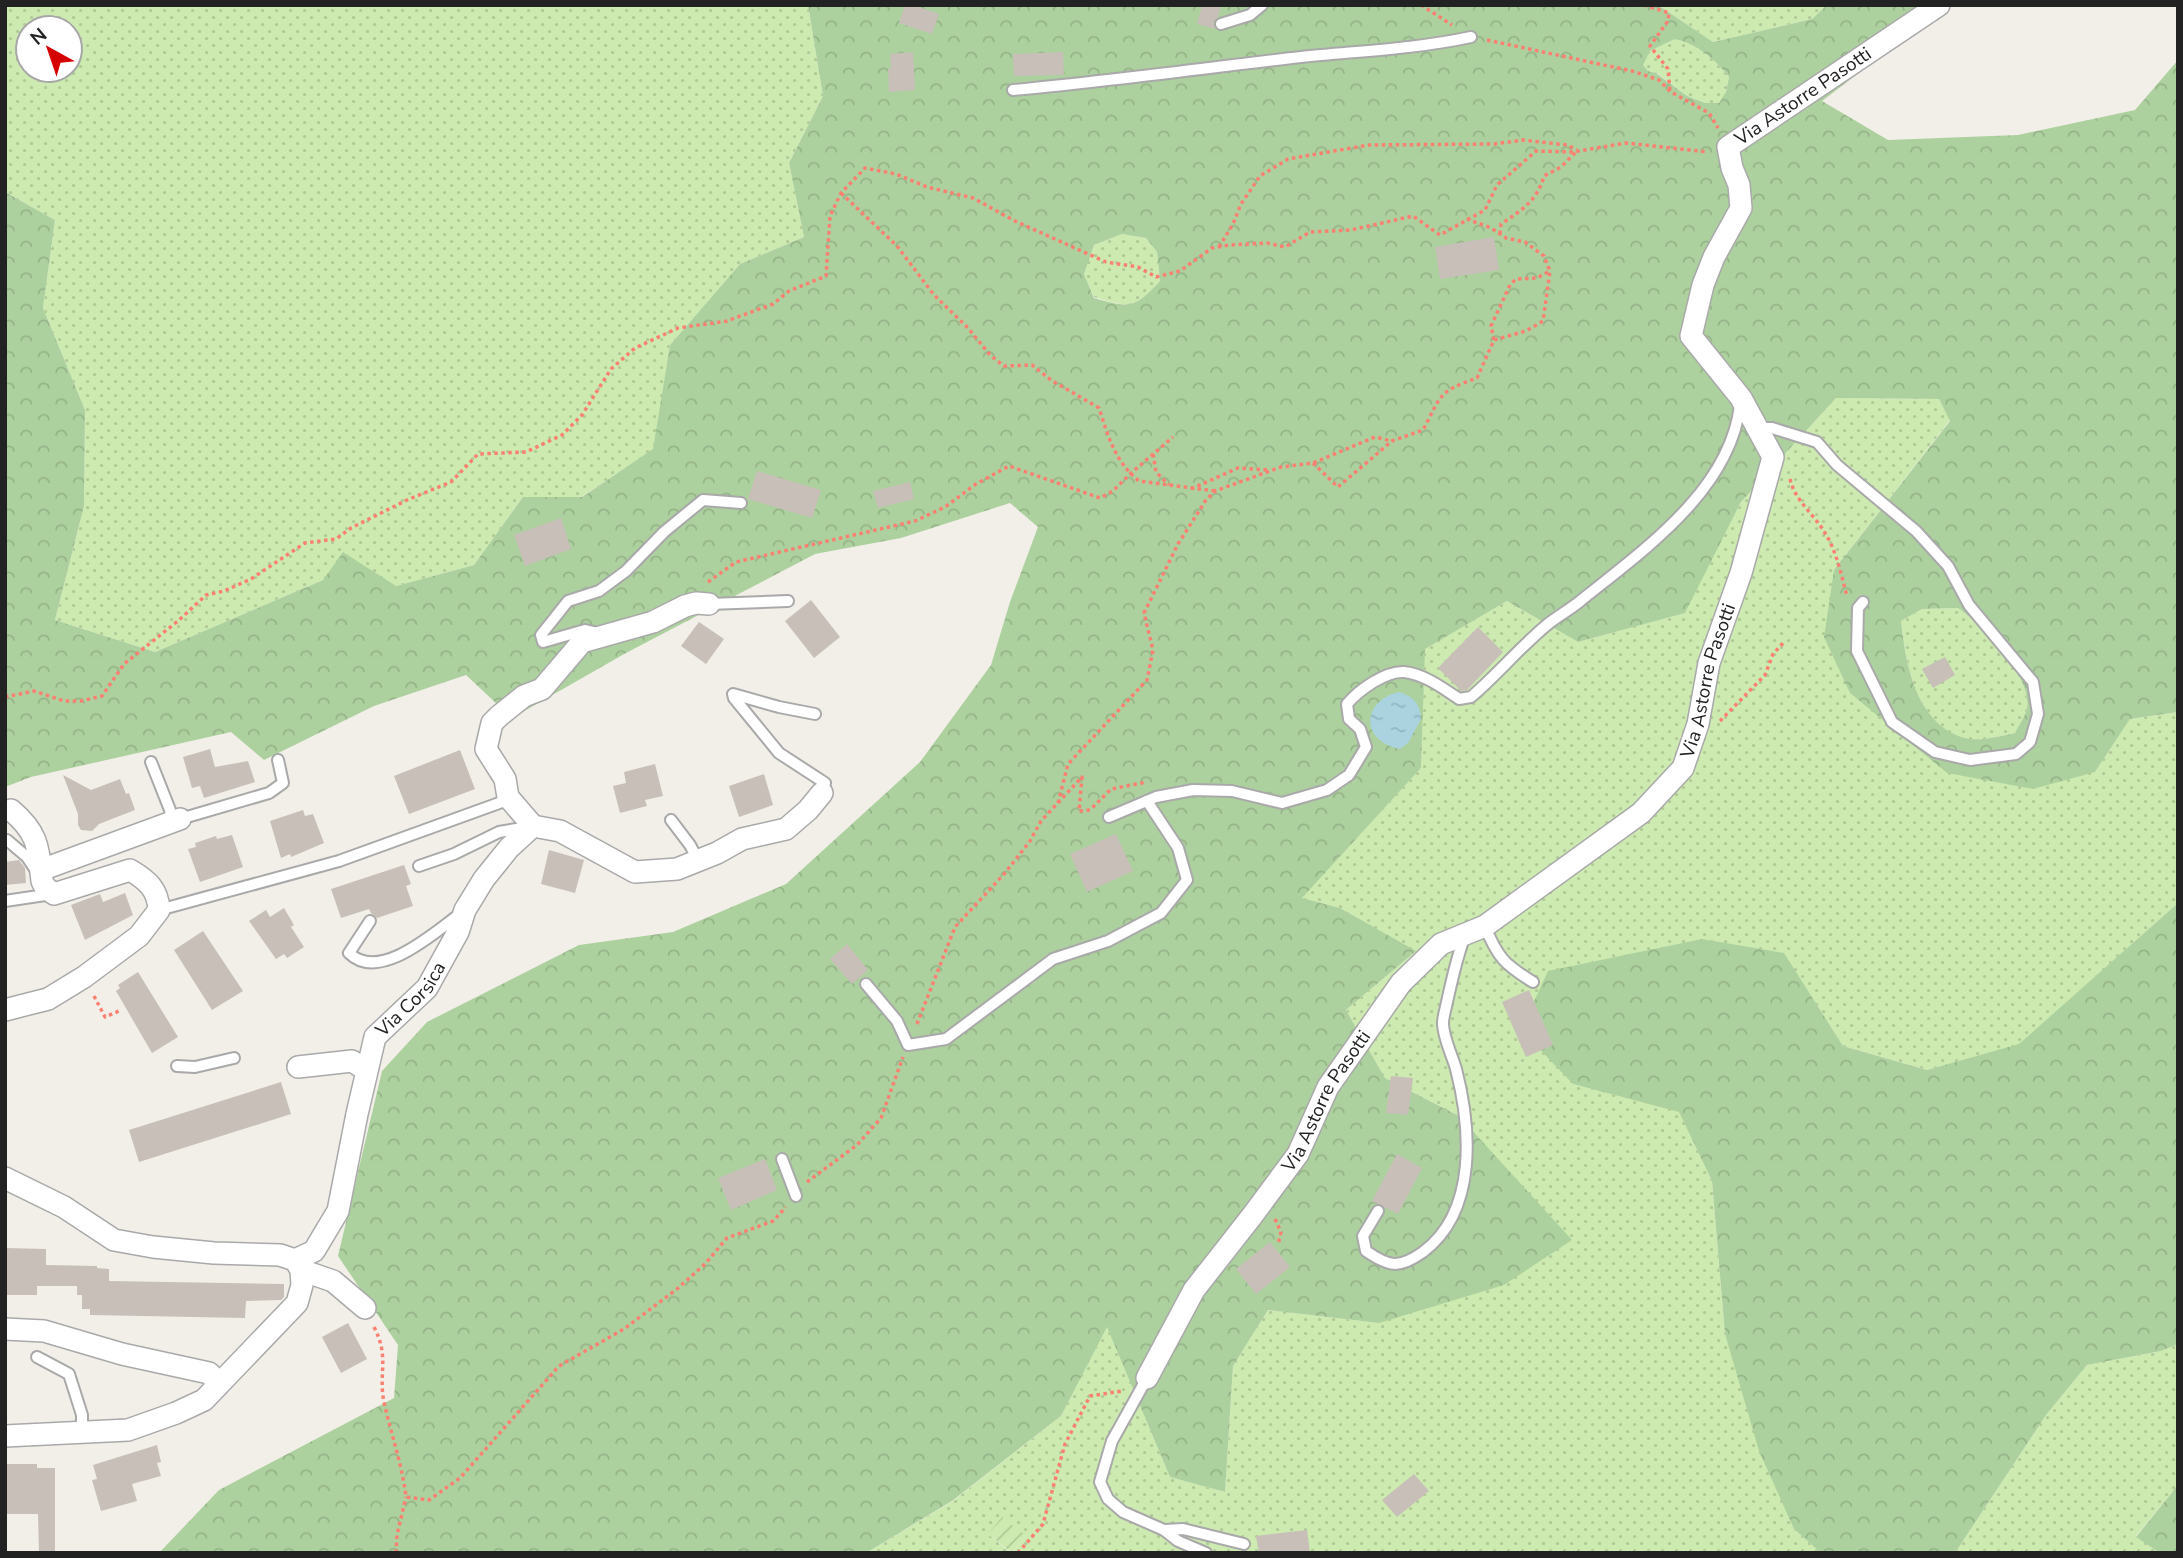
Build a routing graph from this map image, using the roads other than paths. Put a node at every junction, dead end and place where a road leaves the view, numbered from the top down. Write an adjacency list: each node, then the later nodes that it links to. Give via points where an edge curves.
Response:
1 (1262, 5): 3 (lane, via 1250,15)
2 (1939, 5): 6 (street, Via Astorre Pasotti, via 1728,147 1741,208 1703,285 1691,336)
3 (1221, 24)
4 (1471, 37): 5 (lane)
5 (1013, 90)
6 (1741, 398): 7 (street, Via Astorre Pasotti); 18 (lane, via 1738,425 1719,468 1678,518 1549,623 1471,697 1459,699 1423,677 1402,672 1376,681 1347,704 1349,719 1360,729 1366,747 1349,775 1327,790 1282,803 1224,790 1193,790)
7 (1757, 428): 11 (lane, via 1772,428 1817,443 1916,531 1948,566 1969,605 2033,682 2038,714 2030,742 2016,754 1970,760 1936,752 1892,722 1857,651 1858,608); 32 (street, Via Astorre Pasotti, via 1773,457 1741,573 1709,663 1698,724 1683,768 1641,813)
8 (741, 503): 12 (lane, via 703,500 599,592 568,601 541,635 543,642 585,630)
9 (707, 594): 10 (lane); 12 (street, via 653,622)
10 (788, 601)
11 (1863, 602)
12 (608, 635): 23 (street, via 582,642 542,689 524,696 492,723 486,749 505,779 508,797)
13 (815, 713): 16 (lane, via 733,694 779,753 825,783)
14 (278, 760): 22 (lane, via 283,783 269,793)
15 (151, 762): 22 (lane)
16 (822, 793): 25 (street, via 786,829 742,839)
17 (502, 802): 29 (lane, via 339,861)
18 (1147, 802): 20 (lane); 35 (lane, via 1178,848 1187,880 1161,914 1108,941 1053,959 946,1039 908,1045 897,1021)
19 (11, 810): 27 (street, via 35,837)
20 (1109, 817)
21 (671, 820): 25 (lane)
22 (176, 821): 27 (street)
23 (533, 827): 25 (street, via 560,831 635,872 677,869); 26 (lane, via 499,832); 30 (street, Via Corsica, via 509,848)
24 (8, 840): 27 (lane)
25 (698, 860)
26 (419, 866)
27 (46, 882): 28 (lane); 29 (street, via 130,870 148,881 159,896)
28 (5, 901)
29 (159, 910): 36 (street, via 139,936 84,977 48,999)
30 (465, 910): 31 (lane, via 392,960 366,964 349,953); 40 (street, Via Corsica, via 427,988 375,1037)
31 (370, 921)
32 (1485, 926): 33 (street, Via Astorre Pasotti); 34 (lane, via 1506,965)
33 (1465, 935): 44 (lane, via 1443,1023 1467,1118 1466,1174 1454,1214 1434,1243 1409,1262 1385,1264 1366,1251 1363,1236); 49 (street, Via Astorre Pasotti, via 1441,944 1401,983 1328,1087 1298,1154 1194,1290)
34 (1533, 982)
35 (866, 984)
36 (5, 1010)
37 (234, 1058): 38 (lane)
38 (177, 1066)
39 (298, 1067): 40 (street, via 352,1062)
40 (366, 1070): 45 (street, Via Corsica, via 338,1211 314,1251)
41 (782, 1159): 43 (lane)
42 (5, 1178): 45 (street, via 64,1207 114,1240 214,1253 279,1255)
43 (796, 1196)
44 (1378, 1211)
45 (298, 1265): 46 (street, via 333,1281); 50 (street, via 302,1285 297,1303)
46 (365, 1308)
47 (5, 1329): 50 (street, via 44,1331 209,1373)
48 (37, 1357): 51 (lane, via 69,1374 82,1415)
49 (1147, 1378): 53 (lane, via 1112,1441 1100,1482 1108,1499 1123,1512)
50 (219, 1383): 51 (street, via 204,1399 176,1413 128,1430)
51 (82, 1432): 52 (street)
52 (5, 1436)
53 (1164, 1530): 54 (lane, via 1183,1529); 55 (lane)
54 (1244, 1544)
55 (1206, 1553)

